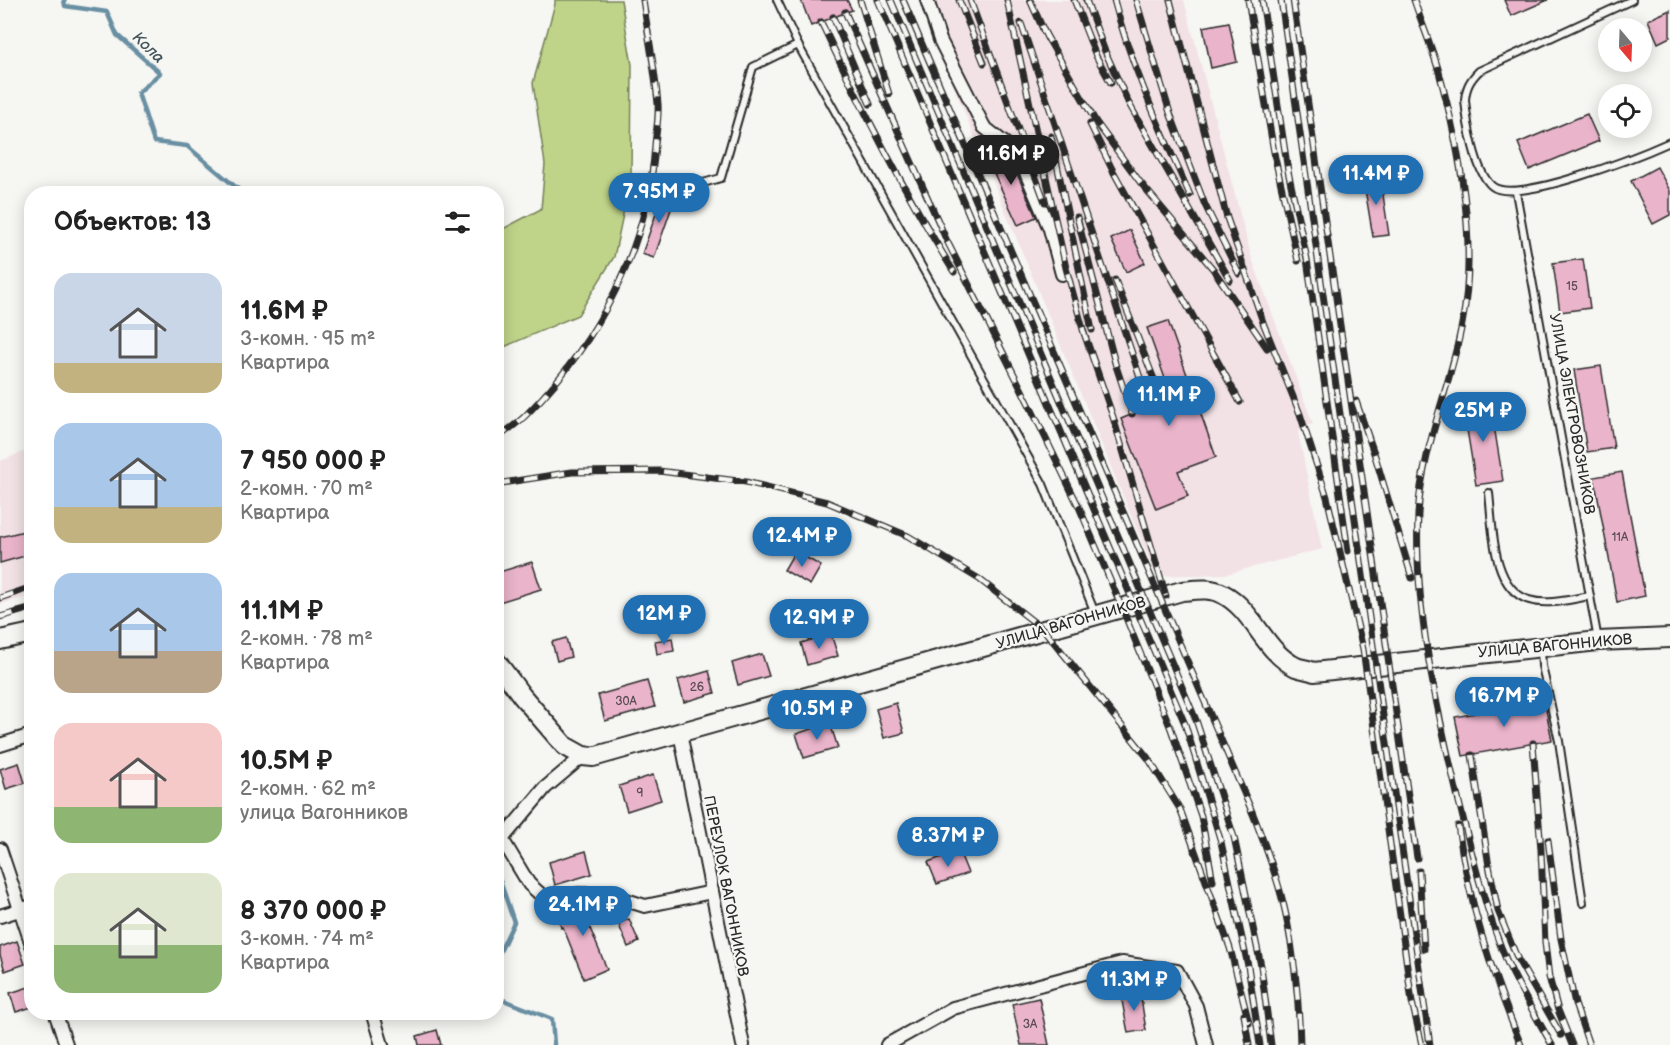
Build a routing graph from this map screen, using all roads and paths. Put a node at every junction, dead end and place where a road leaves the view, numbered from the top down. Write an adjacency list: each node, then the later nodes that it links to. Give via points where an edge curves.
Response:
1 (777, 0): 4 (lane)
2 (927, 0): 8 (street, via 940,40 984,128 1018,154 1050,229)
3 (1632, 0): 7 (lane, via 1479,71 1470,80 1466,112 1479,168 1493,188)
4 (798, 45): 6 (lane, via 753,67 721,178); 11 (lane, via 1043,484)
5 (1670, 142): 7 (lane, via 1573,178)
6 (678, 190)
7 (1516, 192): 10 (lane, УЛИЦА ЭЛЕКТРОВОЗНИКОВ)
8 (1062, 274)
9 (1489, 493): 10 (lane, via 1499,564 1505,581 1515,592 1530,600 1551,602)
10 (1590, 596): 15 (lane, УЛИЦА ЭЛЕКТРОВОЗНИКОВ)
11 (1096, 616): 16 (street, УЛИЦА ВАГОННИКОВ, via 1182,591 1206,589 1223,594 1238,605 1279,655 1314,672); 18 (street, УЛИЦА ВАГОННИКОВ)
12 (24, 635): 14 (street)
13 (1670, 638): 15 (street, УЛИЦА ВАГОННИКОВ)
14 (0, 640)
15 (1598, 641): 16 (street, УЛИЦА ВАГОННИКОВ)
16 (1541, 647): 27 (lane)
17 (504, 672): 21 (street, via 565,746)
18 (680, 733): 21 (street, УЛИЦА ВАГОННИКОВ, via 593,757); 25 (street, ПЕРЕУЛОК ВАГОННИКОВ)
19 (24, 738): 20 (street)
20 (0, 745)
21 (583, 756): 22 (street, via 545,788)
22 (504, 837)
23 (0, 849): 26 (street)
24 (504, 850): 25 (street, via 529,884 550,903 578,894 610,895 645,906)
25 (712, 892): 34 (street, ПЕРЕУЛОК ВАГОННИКОВ)
26 (24, 903)
27 (1583, 903)
28 (24, 909): 29 (street)
29 (0, 915)
30 (58, 1020): 32 (street)
31 (374, 1020): 33 (street)
32 (66, 1044)
33 (382, 1045)
34 (743, 1045)
35 (887, 1045): 36 (street, via 953,1008 1122,963 1177,971 1196,1006)
36 (1206, 1045)

